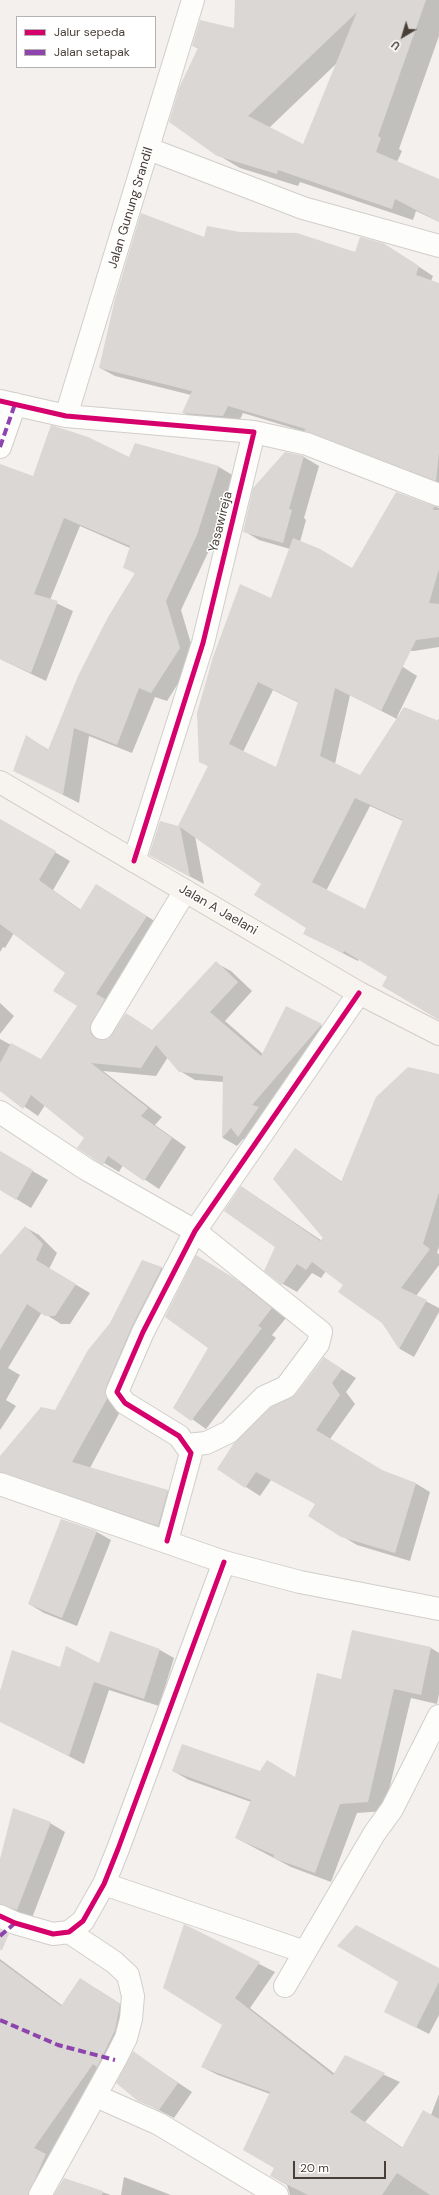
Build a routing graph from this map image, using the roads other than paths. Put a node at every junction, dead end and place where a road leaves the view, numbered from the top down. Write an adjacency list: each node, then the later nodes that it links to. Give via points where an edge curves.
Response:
1 (193, 0): 2 (street, Jalan Gunung Srandil)
2 (149, 149): 3 (street, via 303,208); 5 (street, Jalan Gunung Srandil)
3 (439, 246)
4 (8, 403): 5 (street); 7 (street)
5 (66, 416): 6 (street)
6 (254, 432): 8 (street, via 307,444); 10 (street, Yasawireja, via 203,644)
7 (0, 447)
8 (439, 495)
9 (0, 782): 10 (street, Jalan A Jaelani)
10 (134, 861): 11 (street, Jalan A Jaelani)
11 (185, 891): 12 (street, Jalan A Jaelani); 13 (street)
12 (359, 993): 14 (street, Jalan A Jaelani); 16 (street)
13 (102, 1028)
14 (439, 1034)
15 (0, 1112): 16 (street, via 86,1169)
16 (195, 1232): 17 (street, via 143,1332 116,1392 125,1403 179,1436); 17 (street, via 321,1332 318,1344 286,1387 264,1397 229,1432 206,1443)
17 (187, 1445): 19 (street, via 191,1453)
18 (0, 1484): 19 (street)
19 (167, 1541): 20 (street)
20 (224, 1562): 21 (street, via 300,1582); 23 (street)
21 (439, 1609)
22 (439, 1716): 26 (street, via 392,1809 374,1834)
23 (104, 1884): 25 (street, via 83,1921); 26 (street)
24 (0, 1916): 25 (street, via 53,1934)
25 (69, 1932): 28 (street, via 114,1962 128,1975 133,1996 126,2038)
26 (305, 1952): 27 (street)
27 (285, 1986)
28 (96, 2096): 29 (street, via 159,2124); 30 (street)
29 (272, 2194)
30 (40, 2195)

